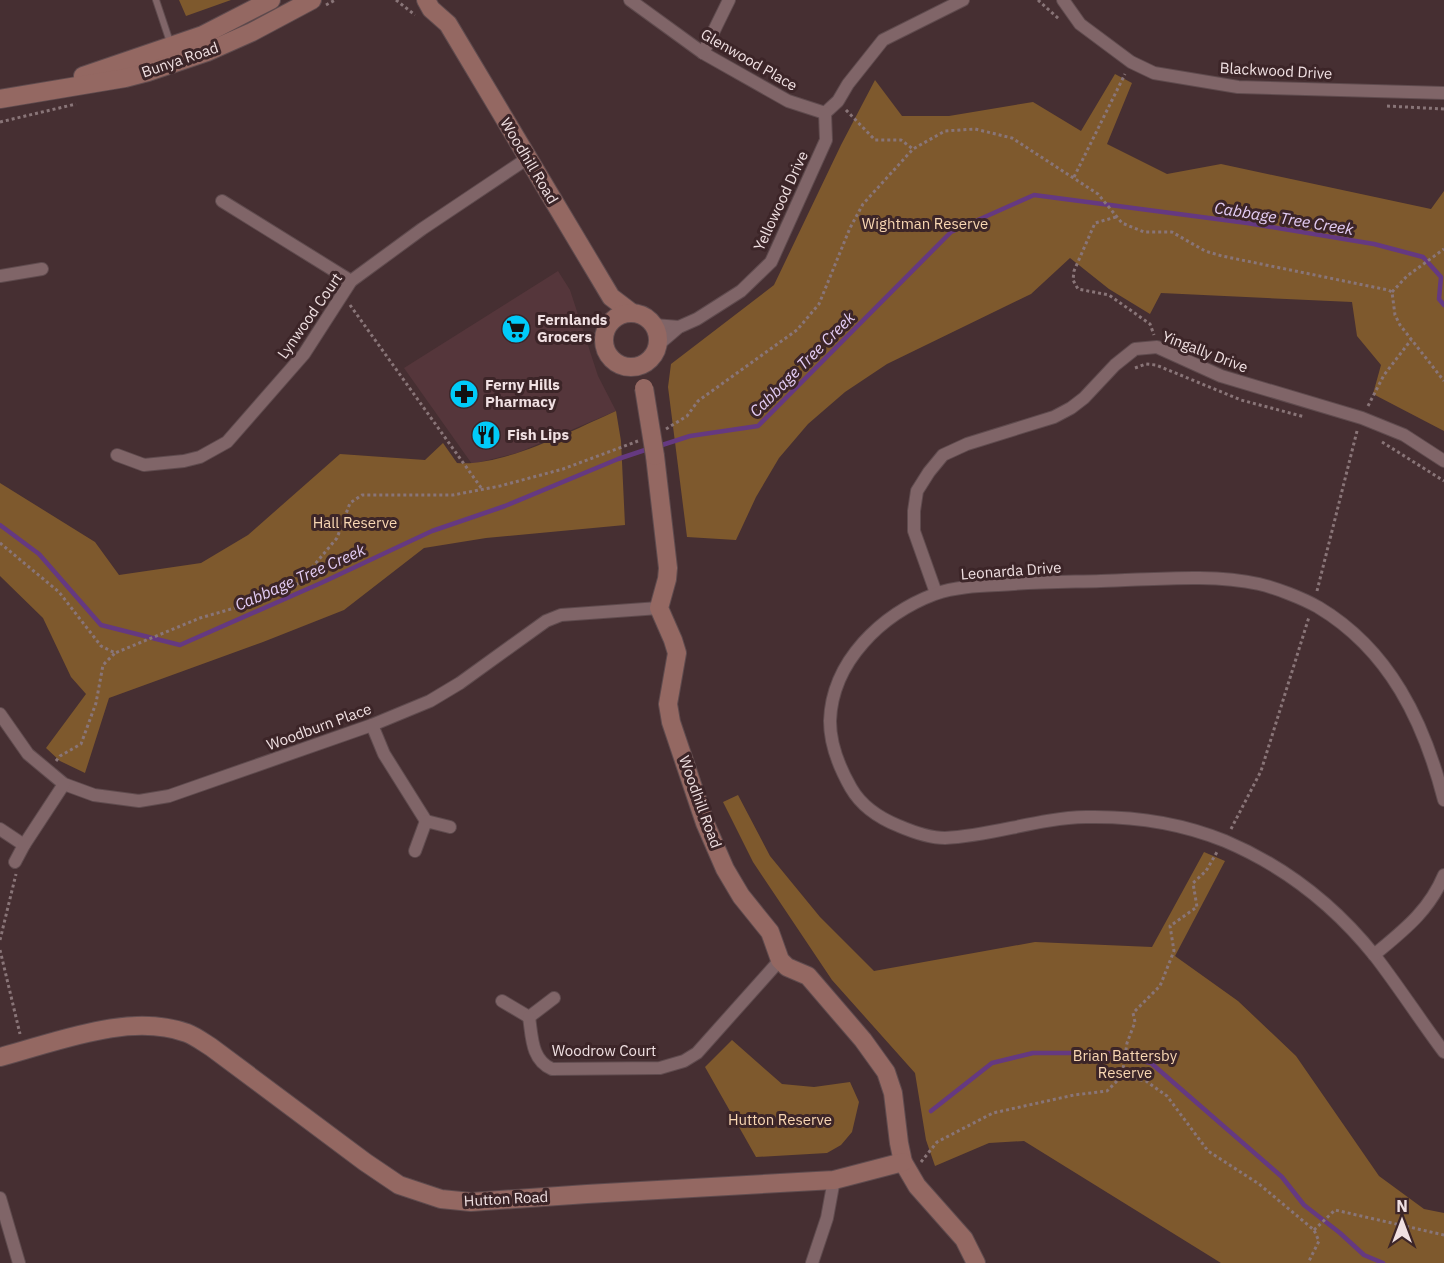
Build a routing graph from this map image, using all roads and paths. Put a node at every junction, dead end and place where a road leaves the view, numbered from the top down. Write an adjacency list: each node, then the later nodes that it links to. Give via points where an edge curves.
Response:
1 (156, 0): 14 (lane)
2 (271, 0): 14 (street, Bunya Road)
3 (312, 0): 14 (street, Bunya Road, via 207,52)
4 (396, 0): 11 (path)
5 (426, 0): 12 (street, Woodhill Road)
6 (441, 0): 12 (street, Woodhill Road)
7 (630, 0): 13 (street, Glenwood Place)
8 (729, 0): 13 (street)
9 (963, 0): 18 (street, via 883,40)
10 (1063, 0): 16 (street, Blackwood Drive, via 1080,24 1131,62 1155,73 1238,87)
11 (416, 16)
12 (448, 24): 21 (street, Woodhill Road)
13 (703, 53): 19 (street, Glenwood Place, via 788,101)
14 (175, 54): 17 (street, Bunya Road, via 125,78)
15 (1125, 73): 22 (path)
16 (1444, 93)
17 (0, 99)
18 (838, 101): 19 (street); 20 (path, via 875,140 901,141)
19 (825, 114): 36 (street, Yellowood Drive, via 826,140 771,262 741,291)
20 (913, 149)
21 (528, 158): 29 (street, Lynwood Court); 32 (street, Woodhill Road)
22 (1074, 177)
23 (1098, 194): 25 (path)
24 (222, 201): 29 (street)
25 (1116, 217): 30 (path, via 1144,231 1172,232 1205,251); 39 (path, via 1095,223 1073,280 1078,288 1109,295 1150,324)
26 (1444, 249): 30 (path)
27 (42, 269): 28 (street)
28 (0, 276)
29 (351, 281): 31 (street, Lynwood Court)
30 (1392, 292): 37 (path, via 1395,315)
31 (342, 294): 49 (street, Lynwood Court, via 304,354 227,442 184,461 144,465); 52 (path)
32 (611, 297): 33 (street, Woodhill Road); 34 (street, Woodhill Road)
33 (632, 313): 34 (street); 35 (street, Woodhill Road)
34 (613, 320): 40 (street, Woodhill Road, via 605,331 606,352 616,363)
35 (654, 325): 36 (street); 38 (street)
36 (679, 327): 38 (street, Yellowood Drive)
37 (1411, 340): 42 (path); 43 (path, via 1384,375)
38 (658, 345): 40 (street, via 652,359)
39 (1157, 346): 50 (street, Yingally Drive, via 1221,376 1336,409 1404,435); 54 (street, Yingally Drive, via 1135,349 1084,398 1054,417 943,455 917,491 914,511 914,531)
40 (638, 366): 56 (street, Woodhill Road, bridge, via 655,456 668,568)
41 (1132, 369): 44 (path, via 1156,365 1241,400)
42 (1444, 381)
43 (1366, 410)
44 (1312, 418)
45 (1348, 428): 46 (path)
46 (1357, 431): 47 (path); 55 (path)
47 (1364, 434)
48 (1379, 441): 51 (path)
49 (117, 455)
50 (1444, 461)
51 (1444, 481)
52 (482, 489)
53 (0, 543): 59 (path, via 59,592 101,646)
54 (936, 593): 64 (street, Leonarda Drive, via 1013,584 1216,579 1259,584 1313,604 1361,640 1392,675 1419,727); 76 (street, Leonarda Drive, via 882,624 839,677 830,721 833,749 854,793 868,809 914,833 942,838 1082,817 1156,821 1192,830 1279,868 1317,896)
55 (1316, 596)
56 (658, 608): 61 (street, Woodburn Place, via 578,613 546,621 430,701); 77 (street, Woodhill Road, via 677,653 668,697 671,722 705,823 741,896 770,932)
57 (1310, 614): 68 (path, via 1261,771)
58 (165, 633): 59 (path)
59 (115, 653): 62 (path, via 103,665 96,703 81,744 60,756)
60 (0, 714): 62 (street, Woodburn Place, via 28,754)
61 (372, 724): 63 (street, Woodburn Place, via 169,796 139,801 94,795); 65 (street, via 384,754)
62 (47, 772): 63 (street, Woodburn Place)
63 (64, 784): 69 (street)
64 (1444, 800)
65 (426, 821): 66 (street); 70 (street)
66 (450, 827)
67 (0, 829): 69 (street)
68 (1231, 829)
69 (24, 845): 72 (street)
70 (415, 851)
71 (1217, 852): 84 (path, via 1206,871 1192,883 1197,907 1170,926 1174,951 1160,986 1133,1012 1135,1022)
72 (15, 862): 74 (path, via 17,870)
73 (1444, 875): 76 (street, via 1422,913)
74 (0, 940)
75 (0, 950): 81 (path)
76 (1374, 955): 82 (street, Leonarda Drive)
77 (780, 960): 80 (street, Woodrow Court, via 697,1053 660,1068 552,1069 535,1055); 85 (street, via 808,976 886,1072)
78 (554, 998): 80 (street)
79 (502, 1001): 80 (street)
80 (529, 1017)
81 (24, 1051): 83 (street, Hutton Road); 87 (street, Hutton Road, via 124,1027 166,1028 188,1034 399,1185 441,1199 471,1202)
82 (1444, 1052)
83 (0, 1057)
84 (1122, 1076): 86 (path, via 1107,1091 993,1113 938,1142); 89 (path, via 1146,1081 1167,1096 1208,1151 1259,1184)
85 (903, 1162): 87 (street, Hutton Road); 93 (street, via 917,1186 964,1239)
86 (921, 1162)
87 (834, 1180): 92 (street)
88 (0, 1198): 91 (street)
89 (1314, 1230): 90 (path, via 1335,1209); 94 (path, via 1319,1241)
90 (1444, 1235)
91 (19, 1263)
92 (812, 1263)
93 (976, 1263)
94 (1308, 1263)

